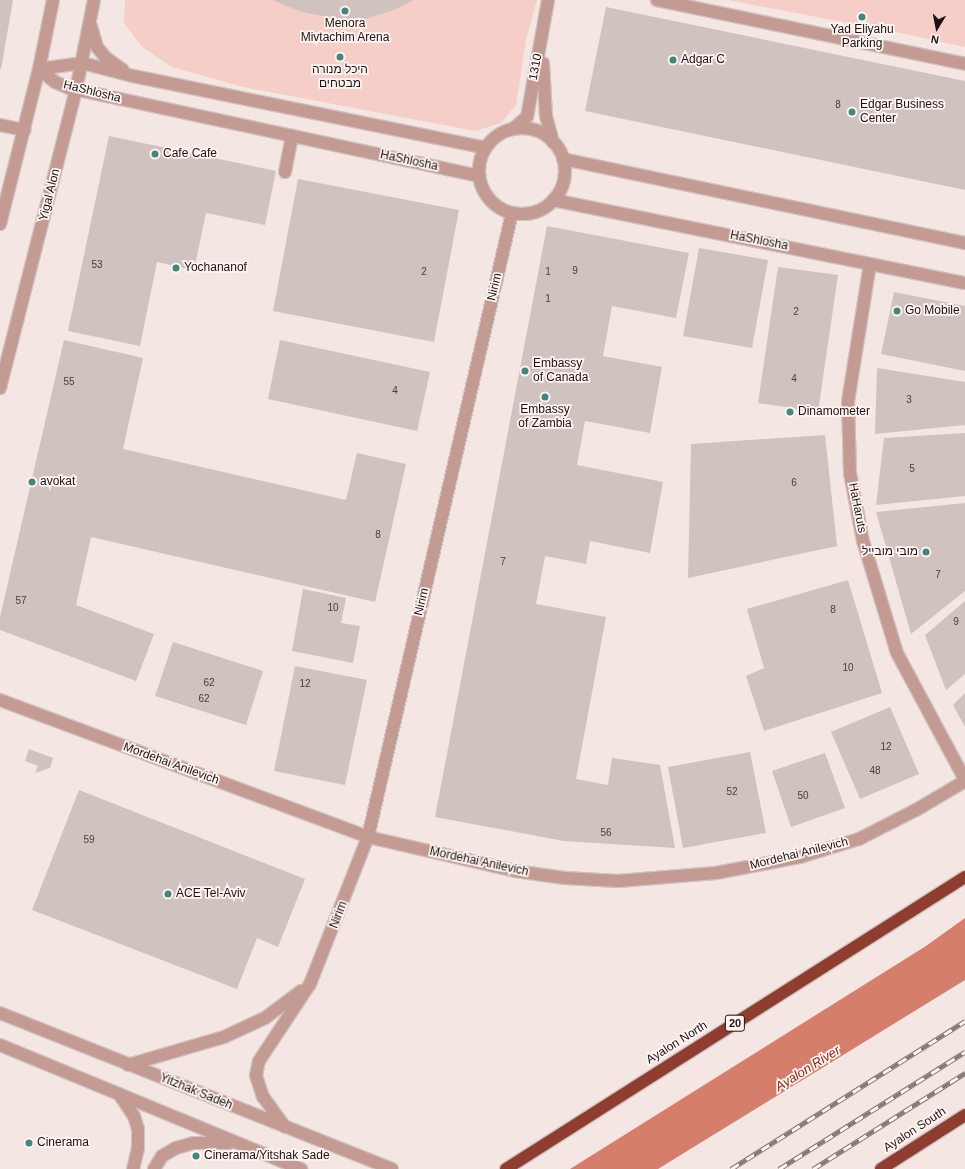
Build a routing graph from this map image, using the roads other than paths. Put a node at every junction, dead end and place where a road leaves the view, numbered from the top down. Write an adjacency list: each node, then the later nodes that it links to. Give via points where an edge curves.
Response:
1 (53, 0): 9 (street)
2 (94, 0): 5 (street, Yigal Alon)
3 (548, 0): 6 (street, 1310)
4 (657, 0): 8 (street)
5 (90, 22): 7 (street, Yigal Alon); 10 (street, via 97,47 105,57)
6 (543, 32): 13 (street, 1310, via 527,117); 16 (street, via 542,87)
7 (82, 63): 9 (street, HaShlosha); 10 (street, HaShlosha); 11 (street, Yigal Alon)
8 (965, 64)
9 (39, 69): 11 (street, HaShlosha, via 55,82); 14 (street)
10 (133, 76): 17 (street, HaShlosha)
11 (76, 90): 15 (street, HaShlosha); 27 (street, Yigal Alon)
12 (0, 125): 14 (street)
13 (513, 129): 16 (street, via 528,128 542,133); 17 (street, via 493,139)
14 (24, 130): 23 (street)
15 (292, 136): 19 (street); 20 (street, HaShlosha)
16 (553, 142): 18 (street)
17 (486, 148): 20 (street, via 481,156)
18 (563, 159): 21 (street, via 564,174 561,188); 24 (street)
19 (285, 172)
20 (479, 176): 22 (street, via 482,189 490,200)
21 (553, 200): 22 (street, via 542,209 527,214); 25 (street, HaShlosha)
22 (512, 213): 30 (street, Nirim)
23 (0, 224)
24 (965, 243)
25 (870, 264): 26 (street, HaShlosha); 29 (street, HaHaruts, via 848,401 852,480 863,541 897,653)
26 (965, 284)
27 (0, 388)
28 (0, 700): 30 (street, Mordehai Anilevich)
29 (965, 781): 30 (street, Mordehai Anilevich, via 859,839 800,857 716,873 618,881 565,878 515,871)
30 (368, 837): 32 (street, Nirim)
31 (965, 877): 46 (highway, Ayalon North / 20)
32 (310, 984): 37 (street, via 265,1018 224,1037); 40 (street, Nirim, via 259,1061 256,1075 263,1096)
33 (0, 1008): 35 (street)
34 (0, 1013): 35 (street, Yitzhak Sadeh)
35 (27, 1023): 37 (street, Yitzhak Sadeh)
36 (0, 1045): 38 (street)
37 (128, 1065): 40 (street, Yitzhak Sadeh)
38 (118, 1093): 41 (street); 42 (street, via 134,1116 138,1129 138,1148)
39 (965, 1115): 47 (highway, Ayalon South)
40 (284, 1127): 45 (street, Yitzhak Sadeh)
41 (245, 1146): 43 (street, via 213,1142 193,1143 162,1156); 44 (street)
42 (133, 1169)
43 (154, 1169)
44 (301, 1169)
45 (392, 1169)
46 (506, 1169)
47 (881, 1169)

